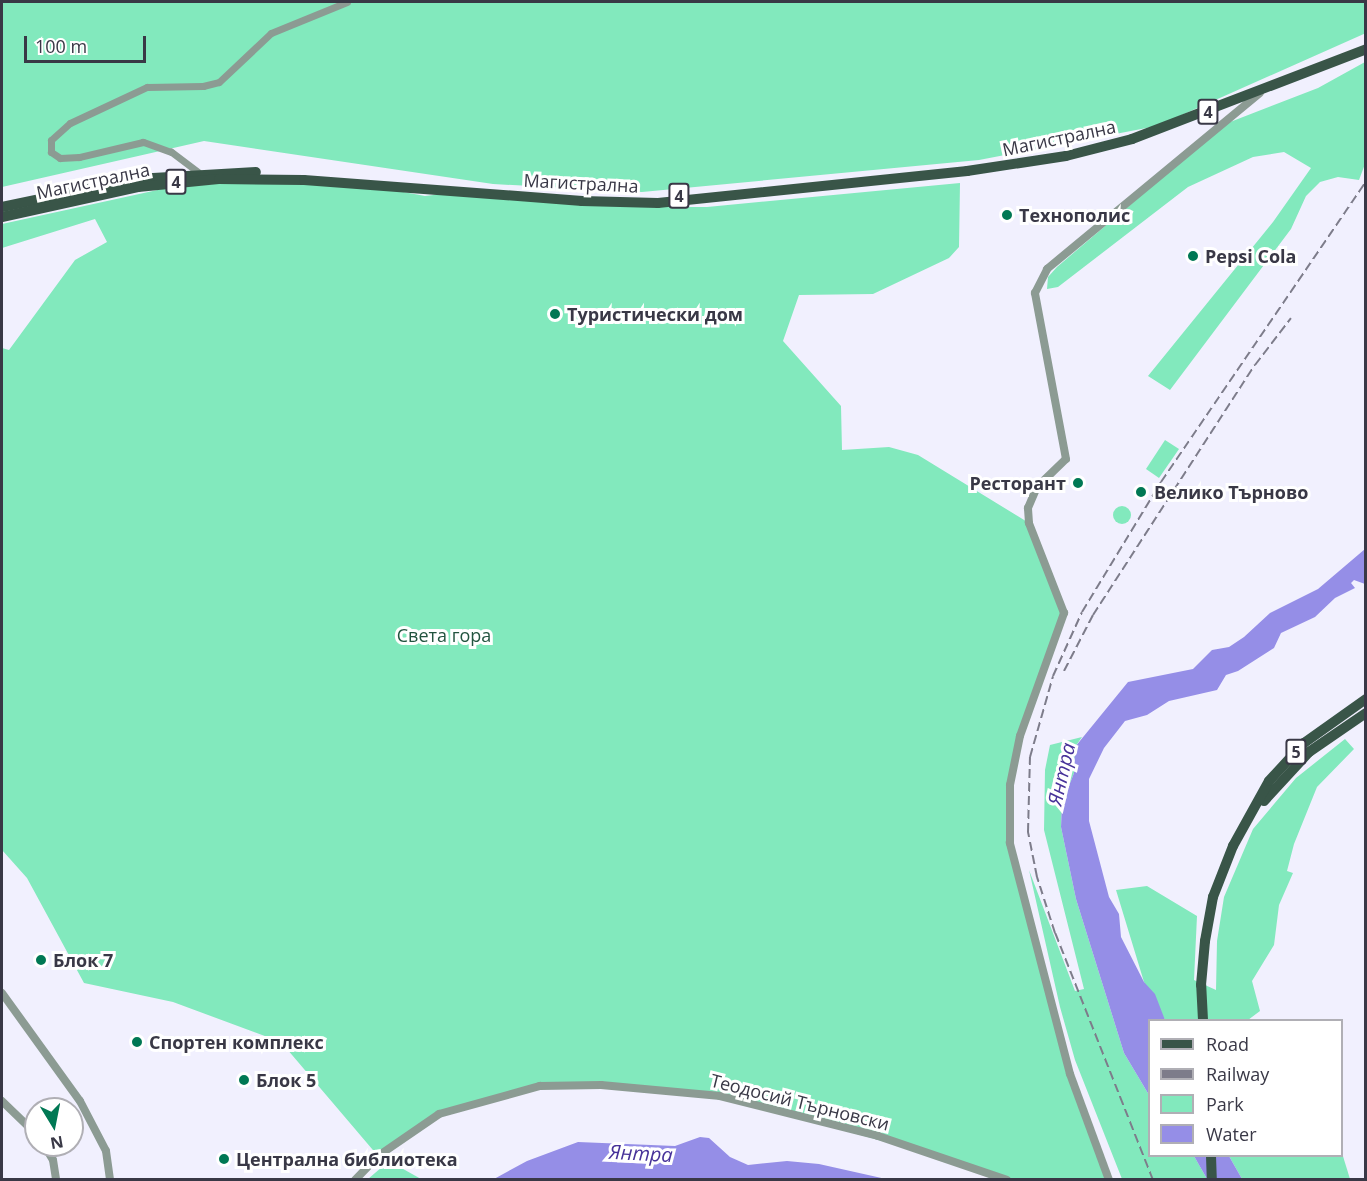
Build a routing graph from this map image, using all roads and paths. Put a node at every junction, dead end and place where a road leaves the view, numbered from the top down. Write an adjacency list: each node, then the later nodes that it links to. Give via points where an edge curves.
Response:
1 (347, 2): 5 (street, via 271,33 219,82 147,87 70,123 51,140 51,152 60,158 143,142 171,152)
2 (1365, 49): 3 (main road, Магистрална / 4)
3 (1260, 93): 4 (main road, Магистрална / 4); 21 (street, via 1047,269 1035,293 1066,459 1037,487 1028,508 1029,523 1064,613 1020,736 1010,785 1010,843 1070,1074)
4 (1157, 131): 5 (main road, Магистрална / 4, via 1010,160 657,198 582,196 304,172); 7 (main road, Магистрална / 4, via 1021,164 658,203 304,180 219,179 138,187)
5 (198, 172): 6 (main road, Магистрална / 4, via 136,179)
6 (2, 207)
7 (2, 217)
8 (1364, 699): 10 (main road, 5, via 1304,743 1269,781)
9 (1365, 712): 10 (main road, 5, via 1308,753)
10 (1246, 825): 12 (main road, 5, via 1213,897 1201,985)
11 (2, 993): 18 (street, via 80,1101 106,1151)
12 (1203, 1019)
13 (2, 1101): 14 (street)
14 (24, 1122)
15 (51, 1157): 17 (street)
16 (1211, 1157): 22 (main road)
17 (56, 1179)
18 (110, 1179)
19 (355, 1179): 20 (street, Теодосий Търновски, via 378,1156 439,1114 540,1086 601,1085 720,1096 878,1136)
20 (1007, 1179)
21 (1109, 1179)
22 (1212, 1179)

